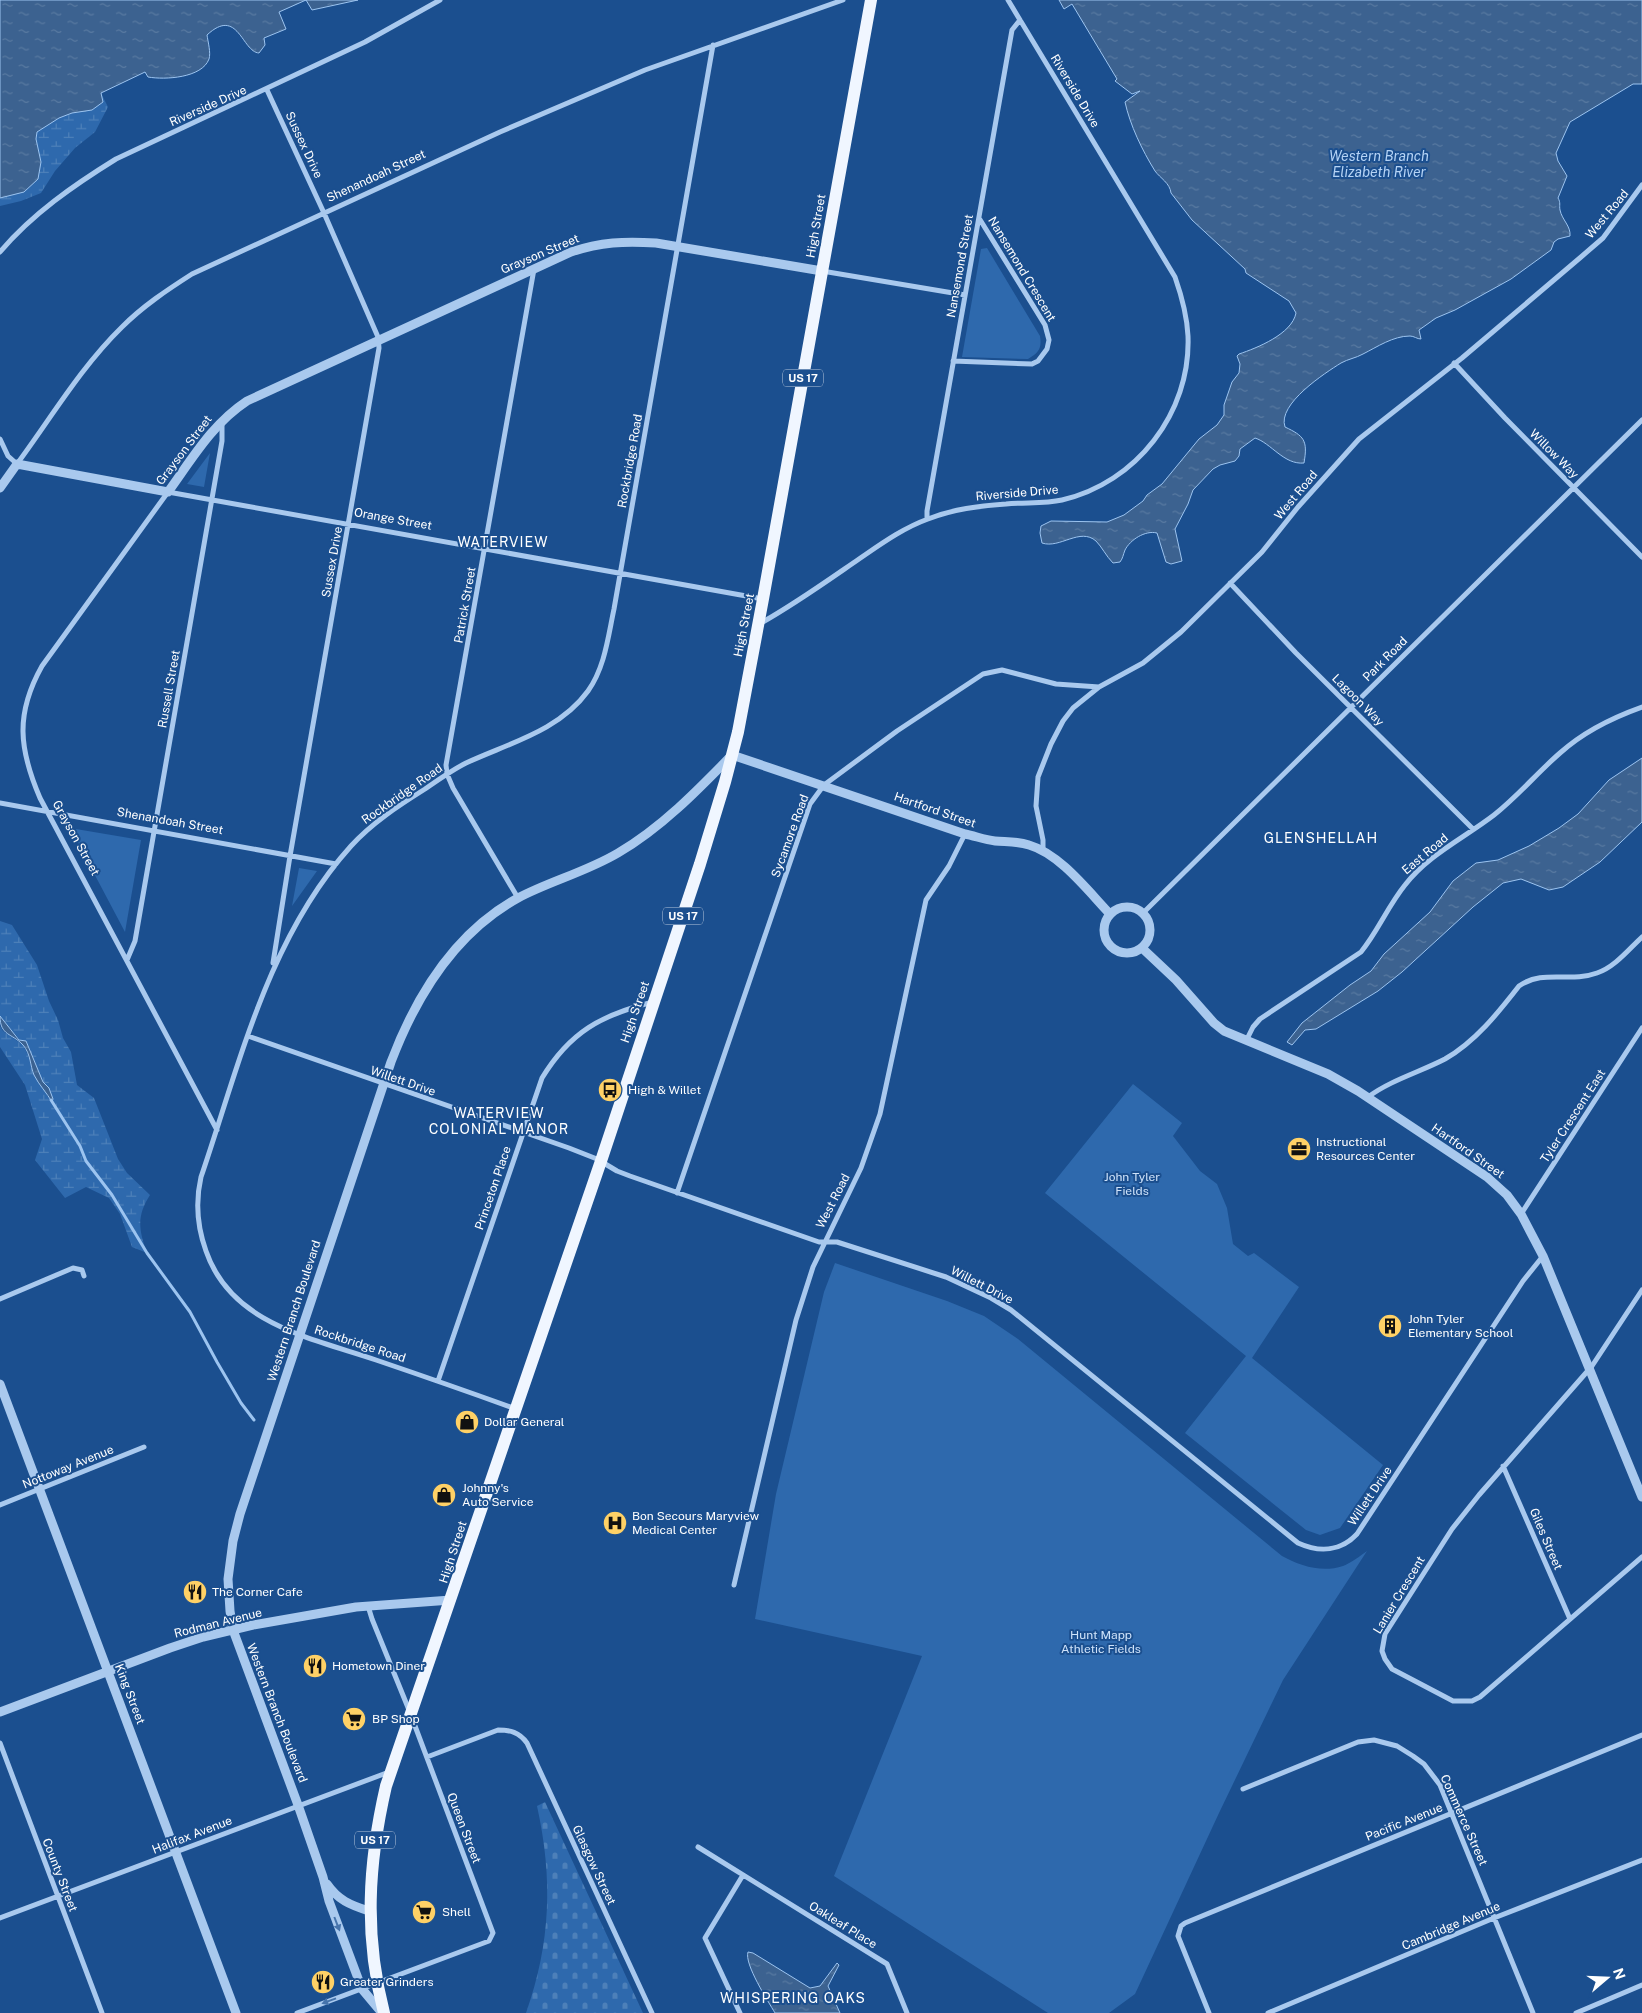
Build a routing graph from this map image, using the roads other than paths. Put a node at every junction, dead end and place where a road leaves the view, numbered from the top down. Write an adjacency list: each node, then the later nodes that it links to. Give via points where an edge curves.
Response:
1 (440, 0): 7 (street, Riverside Drive, via 365,42)
2 (843, 0): 6 (street, Shenandoah Street)
3 (871, 0): 14 (main road, High Street / US 17)
4 (1008, 0): 5 (street, Riverside Drive)
5 (1020, 20): 10 (street, Nansemond Street, via 1012,30); 27 (street, Riverside Drive, via 1175,277 1188,338 1184,378 1170,417 1153,442 1132,465 1095,489 1060,500 976,507)
6 (713, 45): 9 (street, Shenandoah Street, via 645,70 500,132); 11 (street, Rockbridge Road)
7 (267, 90): 9 (street, Sussex Drive); 12 (street, Riverside Drive, via 116,159 56,199)
8 (1642, 185): 18 (street, West Road, via 1603,238)
9 (324, 213): 16 (street, Sussex Drive); 22 (street, Shenandoah Street, via 192,274 149,303 103,347)
10 (978, 217): 15 (street, Nansemond Street); 17 (street, Nansemond Crescent, via 1045,326 1050,340 1044,356 1032,364)
11 (678, 246): 13 (street, Grayson Street, via 607,242 571,252); 14 (street, Grayson Street); 31 (street, Rockbridge Road)
12 (0, 252)
13 (534, 269): 16 (street, Grayson Street); 29 (street, Patrick Street)
14 (822, 271): 15 (street, Grayson Street); 33 (main road, High Street / US 17)
15 (965, 296): 17 (street, Nansemond Street)
16 (379, 340): 19 (street, Grayson Street, via 247,402); 28 (street, Sussex Drive)
17 (953, 361): 27 (street, Nansemond Street)
18 (1454, 363): 23 (street, Willow Way); 32 (street, West Road, via 1359,439 1262,552)
19 (222, 420): 25 (street, Grayson Street); 26 (street, Russell Street, via 222,441)
20 (1642, 420): 23 (street, Park Road)
21 (0, 439): 22 (street, via 8,456)
22 (17, 464): 24 (street, Shenandoah Street); 25 (street, Orange Street)
23 (1573, 487): 30 (street, Willow Way); 37 (street, Park Road)
24 (0, 488)
25 (168, 492): 26 (street, Orange Street); 42 (street, Grayson Street, via 33,681 24,711 22,742 34,783)
26 (212, 500): 28 (street, Orange Street); 44 (street, Russell Street)
27 (928, 519): 34 (street, Riverside Drive, via 890,538)
28 (349, 524): 29 (street, Orange Street); 47 (street, Sussex Drive)
29 (485, 549): 31 (street, Orange Street); 39 (street, Patrick Street)
30 (1642, 557)
31 (621, 573): 33 (street, Orange Street); 39 (street, Rockbridge Road, via 604,656 589,690 563,717)
32 (1230, 583): 35 (street, West Road, via 1158,652); 37 (street, Lagoon Way)
33 (763, 599): 34 (main road, High Street / US 17)
34 (758, 625): 38 (main road, High Street / US 17)
35 (1099, 687): 40 (street, Sycamore Road, via 1056,684 1002,670 983,674); 46 (street, West Road, via 1073,708 1063,721 1043,762 1037,783 1036,806)
36 (1642, 706): 43 (street, East Road, via 1577,740 1516,797)
37 (1351, 708): 43 (street, Lagoon Way); 50 (street, Park Road)
38 (732, 755): 40 (street, Hartford Street); 49 (street, Western Branch Boulevard, via 637,841 597,864); 56 (main road, High Street / US 17, via 700,864)
39 (447, 774): 48 (street, Rockbridge Road, via 383,817); 49 (street)
40 (824, 785): 45 (street, Hartford Street); 65 (street, Sycamore Road, via 810,804)
41 (0, 803): 42 (street, Shenandoah Street)
42 (48, 812): 44 (street, Shenandoah Street); 54 (street, Grayson Street)
43 (1473, 829): 59 (street, East Road, via 1413,876 1361,952 1260,1019)
44 (154, 831): 47 (street, Shenandoah Street); 54 (street, Russell Street, via 135,941)
45 (965, 834): 46 (street, Hartford Street, via 1018,842); 67 (street, West Road, via 949,866 926,900 880,1114 861,1168)
46 (1043, 851): 51 (street, Hartford Street)
47 (290, 856): 48 (street, Shenandoah Street); 55 (street, Sussex Drive)
48 (336, 864): 55 (street, Rockbridge Road)
49 (518, 898): 60 (street, Western Branch Boulevard, via 468,936 429,982 401,1034)
50 (1143, 913): 51 (street, via 1130,907); 53 (street, via 1150,924 1150,931)
51 (1110, 914): 53 (street, via 1104,927 1110,946 1122,953)
52 (1642, 937): 61 (street, via 1599,973 1572,979 1543,976 1527,981 1462,1048)
53 (1142, 948): 59 (street, Hartford Street, via 1214,1023)
54 (127, 960): 62 (street, Grayson Street)
55 (273, 968): 58 (street, Rockbridge Road)
56 (653, 1002): 63 (street, Princeton Place, via 608,1016 591,1025 563,1048 542,1078); 64 (main road, High Street / US 17)
57 (1642, 1028): 66 (street, Tyler Crescent East)
58 (248, 1036): 60 (street, Willett Drive); 62 (street, Rockbridge Road)
59 (1246, 1041): 61 (street, Hartford Street, via 1328,1074)
60 (383, 1085): 63 (street, Willett Drive); 72 (street, Western Branch Boulevard)
61 (1368, 1097): 66 (street, Hartford Street, via 1488,1177)
62 (217, 1130): 72 (street, Rockbridge Road, via 198,1190 198,1223 207,1255 224,1285 241,1304 273,1325)
63 (522, 1132): 64 (street, Willett Drive); 74 (street, Princeton Place)
64 (600, 1161): 65 (street, Willett Drive, via 617,1171); 76 (main road, High Street / US 17)
65 (677, 1192): 67 (street, Willett Drive)
66 (1521, 1214): 68 (street, Hartford Street)
67 (824, 1242): 68 (street, Willett Drive, via 837,1242 946,1277 1011,1310 1298,1543 1326,1550 1344,1544 1357,1534); 83 (street, West Road, via 796,1323)
68 (1543, 1256): 73 (street, Hartford Street)
69 (84, 1276): 71 (street, via 82,1270 74,1268)
70 (1642, 1290): 73 (street, Lanier Crescent)
71 (0, 1299)
72 (299, 1334): 74 (street, Rockbridge Road); 87 (street, Western Branch Boulevard, via 233,1541 228,1591)
73 (1589, 1369): 78 (street, Lanier Crescent); 80 (street, Hartford Street)
74 (438, 1380): 76 (street, Rockbridge Road)
75 (0, 1384): 79 (street, King Street)
76 (516, 1409): 84 (main road, High Street / US 17)
77 (144, 1448): 79 (street, Nottoway Avenue)
78 (1503, 1466): 86 (street, Giles Street); 86 (street, Lanier Crescent, via 1452,1529 1384,1634 1385,1659 1392,1669 1453,1701 1472,1701)
79 (40, 1490): 81 (street, Nottoway Avenue); 88 (street, King Street)
80 (1642, 1497)
81 (0, 1505)
82 (1642, 1557): 86 (street, Lanier Crescent)
83 (734, 1585)
84 (452, 1600): 85 (street, Rodman Avenue); 90 (main road, High Street / US 17)
85 (368, 1606): 87 (street, Rodman Avenue); 90 (street, Queen Street)
86 (1570, 1620)
87 (233, 1630): 88 (street, Rodman Avenue, via 184,1643); 96 (street, Western Branch Boulevard)
88 (108, 1671): 89 (street, Rodman Avenue); 99 (street, King Street)
89 (0, 1712)
90 (411, 1716): 93 (street, Queen Street); 94 (main road, High Street / US 17)
91 (1642, 1735): 97 (street, Pacific Avenue)
92 (0, 1743): 103 (street, County Street)
93 (427, 1757): 107 (street, Queen Street, via 493,1933 489,1941); 114 (street, Glasgow Street, via 493,1732 507,1730 522,1736)
94 (392, 1771): 96 (street, Halifax Avenue); 104 (main road, High Street / US 17, via 380,1813)
95 (1243, 1789): 97 (street, Commerce Street, via 1358,1742 1374,1740 1396,1746 1424,1764 1440,1785)
96 (298, 1805): 99 (street, Halifax Avenue); 102 (street, Western Branch Boulevard)
97 (1452, 1814): 106 (street, Commerce Street); 117 (street, Pacific Avenue, via 1185,1923 1178,1932 1179,1941)
98 (698, 1847): 101 (street, Oakleaf Place)
99 (177, 1852): 103 (street, Halifax Avenue); 111 (street, King Street)
100 (1642, 1860): 106 (street, Cambridge Avenue)
101 (743, 1875): 115 (street, via 704,1938); 116 (street, Oakleaf Place, via 886,1964)
102 (323, 1877): 104 (street, via 341,1900); 109 (street, Western Branch Boulevard, one-way to 109, via 328,1901)
103 (58, 1897): 105 (street, Halifax Avenue); 110 (street, County Street)
104 (369, 1911): 107 (main road, High Street / US 17)
105 (0, 1918)
106 (1494, 1918): 118 (street, Cambridge Avenue); 119 (street, Commerce Street)
107 (376, 1984): 109 (street, Queen Street); 113 (main road, High Street / US 17)
108 (1642, 1985): 120 (street)
109 (362, 1989): 112 (street, Queen Street, one-way to 112); 113 (street, Western Branch Boulevard)
110 (102, 2013)
111 (236, 2013)
112 (297, 2013)
113 (383, 2013)
114 (652, 2013)
115 (740, 2013)
116 (907, 2013)
117 (1209, 2013)
118 (1268, 2013)
119 (1533, 2013)
120 (1576, 2013)

